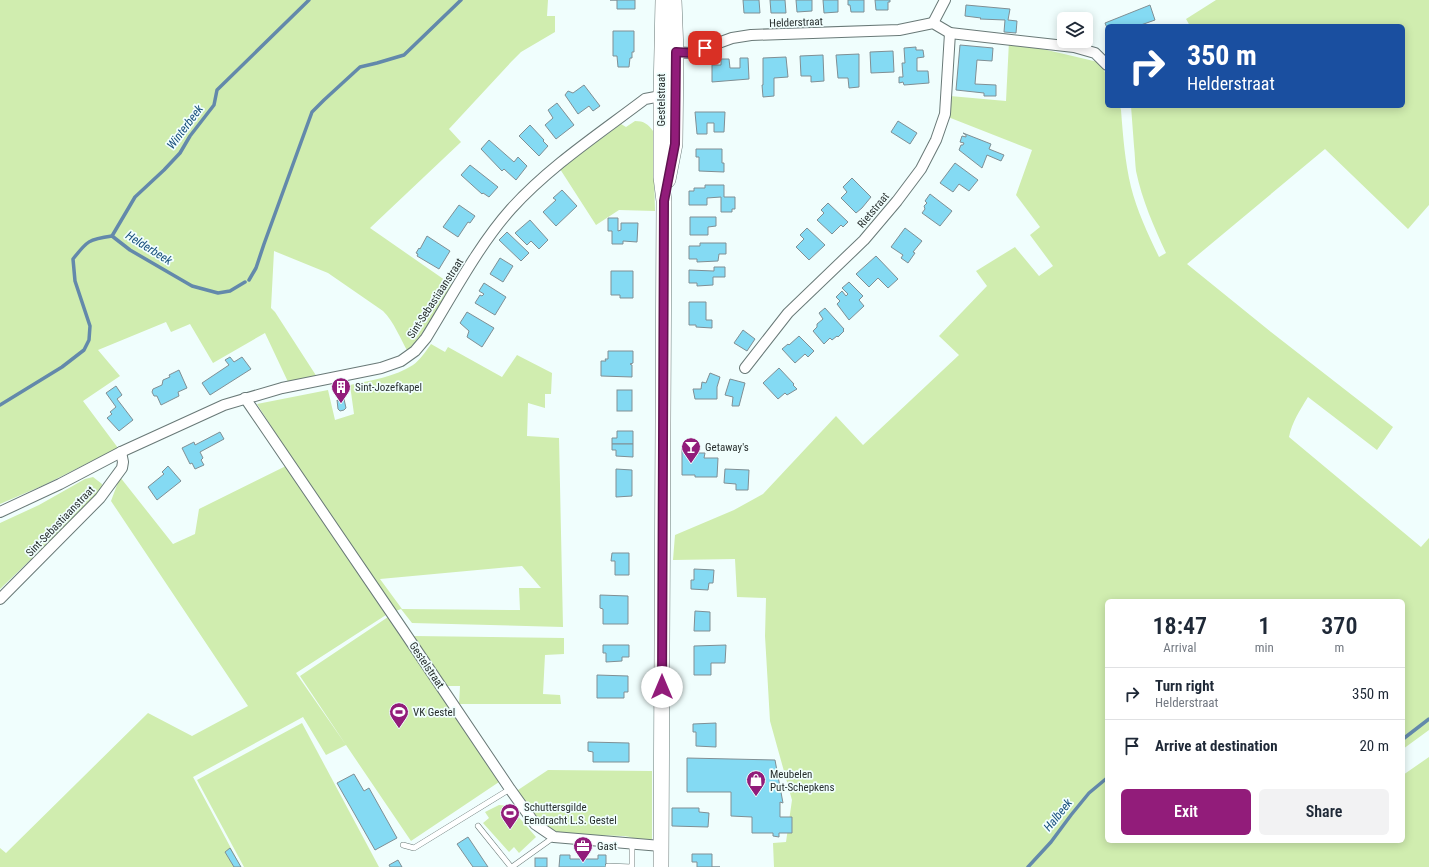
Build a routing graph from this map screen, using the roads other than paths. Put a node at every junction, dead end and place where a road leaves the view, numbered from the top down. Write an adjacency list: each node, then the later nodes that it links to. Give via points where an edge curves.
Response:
1 (663, 0): 6 (main road, Gestelstraat)
2 (674, 0): 6 (main road, Gestelstraat)
3 (945, 0): 4 (street)
4 (933, 24): 5 (street); 6 (street, Helderstraat, via 899,30 751,35 732,38 694,52)
5 (950, 33): 7 (street, via 1074,47 1095,53); 11 (street, Rietstraat, via 946,114 921,169 864,240 788,313)
6 (669, 52): 8 (main road, Gestelstraat); 9 (main road, Gestelstraat)
7 (1105, 63)
8 (676, 95): 9 (street, Sint-Sebastiaanstraat); 10 (main road, Gestelstraat, via 675,144)
9 (661, 96): 10 (main road, Gestelstraat); 12 (street, Sint-Sebastiaanstraat, via 644,100 540,179 485,243 426,338 415,351 401,361 381,368)
10 (664, 201): 21 (main road, Gestelstraat)
11 (745, 368)
12 (245, 398): 13 (street, Sint-Sebastiaanstraat); 16 (street, Gestelstraat)
13 (121, 452): 14 (street, Sint-Sebastiaanstraat); 15 (street, Sint-Sebastiaanstraat, via 122,468 100,498)
14 (0, 512)
15 (0, 599)
16 (510, 789): 18 (street, Gestelstraat, via 535,824); 20 (lane, via 414,848)
17 (478, 826): 23 (lane)
18 (554, 837): 19 (street, Gestelstraat); 23 (lane)
19 (632, 843): 21 (street, Gestelstraat); 22 (lane, via 632,867)
20 (404, 845)
21 (661, 846): 24 (main road, Gestelstraat)
22 (608, 866)
23 (511, 867)
24 (661, 867)

